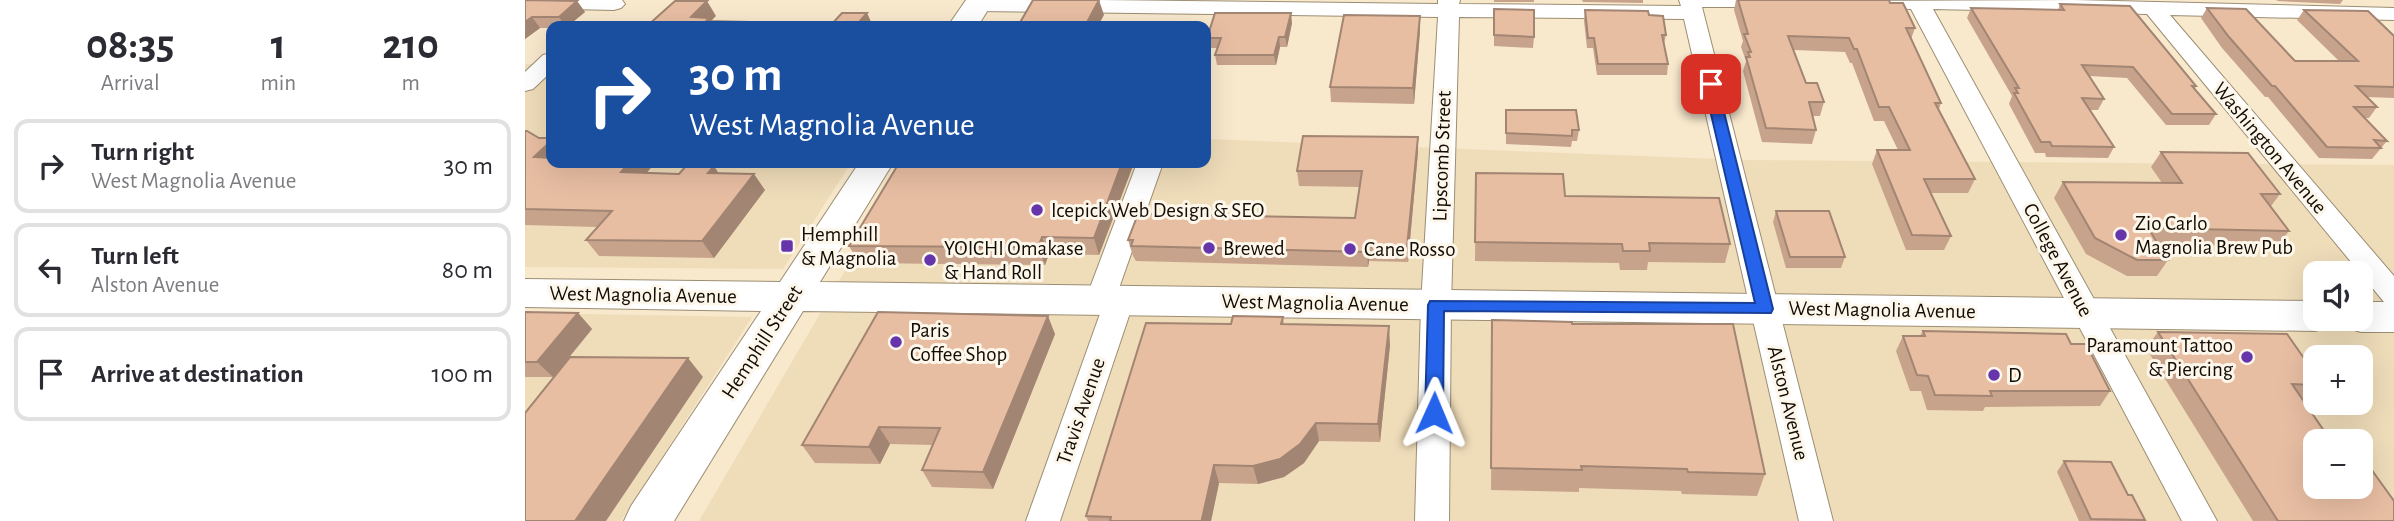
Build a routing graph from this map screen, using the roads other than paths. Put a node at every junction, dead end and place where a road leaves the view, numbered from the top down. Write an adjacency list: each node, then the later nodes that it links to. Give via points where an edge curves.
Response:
1 (2375, 0): 12 (street)
2 (1797, 1): 7 (street)
3 (1824, 1): 4 (street)
4 (1918, 1): 8 (street); 24 (street, College Avenue)
5 (525, 2): 6 (street)
6 (616, 2): 13 (street)
7 (1691, 4): 9 (street); 23 (street, Alston Avenue)
8 (2149, 4): 12 (street); 19 (street, Washington Avenue)
9 (1449, 6): 11 (street); 22 (street, Lipscomb Street)
10 (973, 10): 11 (street)
11 (1203, 11)
12 (2393, 15)
13 (595, 21)
14 (546, 65): 15 (street)
15 (525, 84)
16 (873, 168): 20 (street, Hemphill Street)
17 (1149, 168): 21 (street, Travis Avenue)
18 (525, 293): 20 (street, West Magnolia Avenue)
19 (2394, 296)
20 (791, 297): 21 (street, West Magnolia Avenue); 28 (street, Hemphill Street)
21 (1109, 301): 22 (street, West Magnolia Avenue); 29 (street, Travis Avenue)
22 (1436, 305): 23 (street, West Magnolia Avenue); 30 (street, Lipscomb Street)
23 (1765, 309): 24 (street, West Magnolia Avenue); 31 (street, Alston Avenue)
24 (2087, 313): 25 (street, West Magnolia Avenue); 32 (street, College Avenue)
25 (2303, 316)
26 (2373, 317): 27 (street)
27 (2394, 317)
28 (648, 521)
29 (1043, 521)
30 (1432, 521)
31 (1816, 521)
32 (2200, 521)

